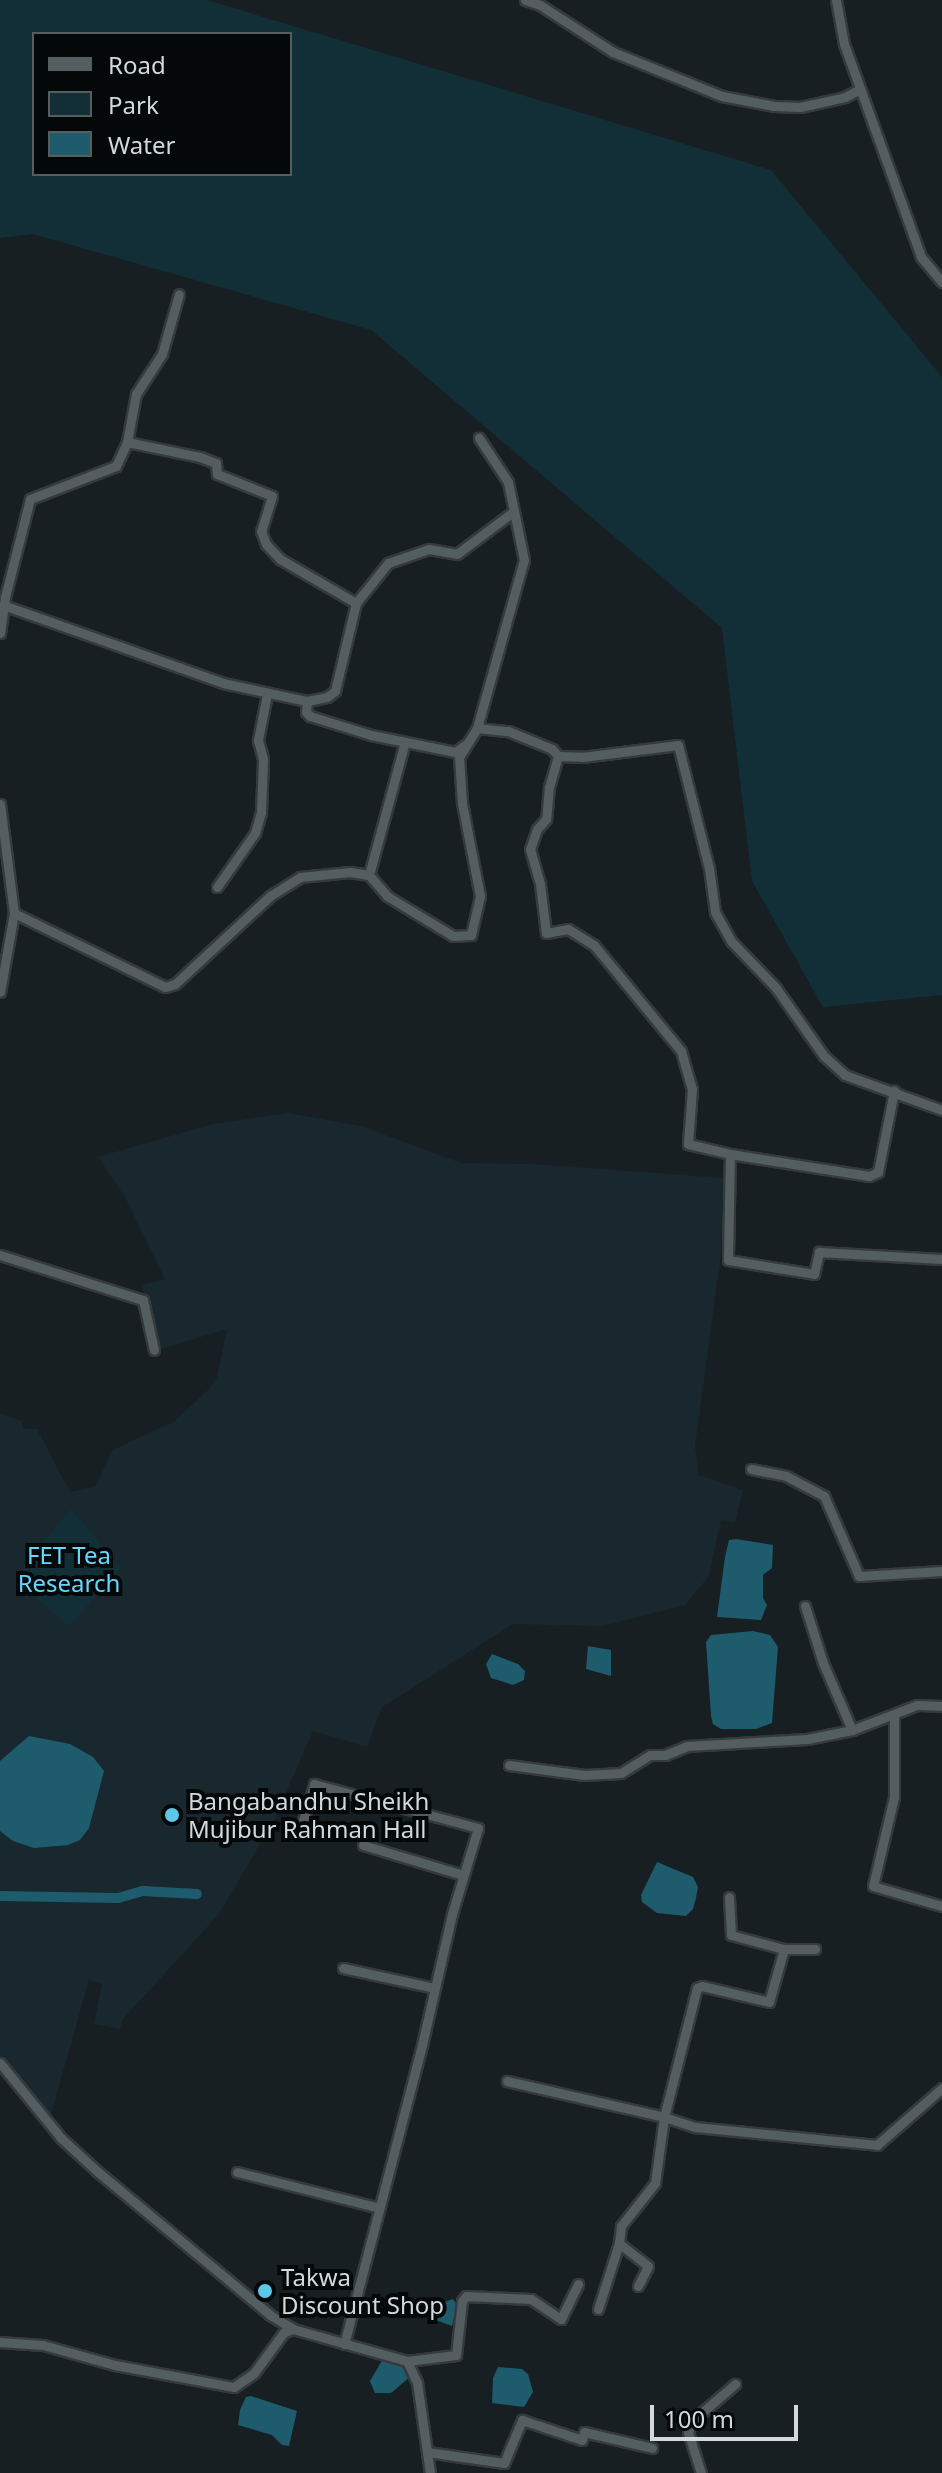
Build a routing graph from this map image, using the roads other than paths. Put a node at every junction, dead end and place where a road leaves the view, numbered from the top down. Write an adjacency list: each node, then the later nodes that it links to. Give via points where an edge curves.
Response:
1 (525, 0): 3 (street, via 613,52 722,96 800,107)
2 (836, 0): 3 (street)
3 (860, 89): 4 (street, via 921,257)
4 (942, 282)
5 (179, 294): 7 (street, via 162,354 136,394)
6 (479, 438): 8 (street, via 508,482)
7 (127, 442): 9 (street, via 116,466 30,499); 10 (street, via 200,457 216,463 217,474 272,496 261,531 266,544 280,559)
8 (513, 512): 10 (street, via 457,554 429,549 388,563); 14 (street, via 524,560)
9 (3, 599): 11 (street); 12 (street, via 223,683)
10 (356, 603): 13 (street, via 335,691)
11 (0, 633)
12 (267, 694): 13 (street); 20 (street, via 258,740 264,770 261,812 255,833)
13 (307, 701): 15 (street, via 310,716)
14 (477, 728): 16 (street); 17 (street, via 508,731)
15 (405, 742): 16 (street, via 455,752); 19 (street)
16 (468, 744): 19 (street, via 459,757 459,782 480,896 471,935 453,936 387,896)
17 (558, 756): 24 (street, via 678,745 715,912 731,941 776,988 824,1056 845,1075); 26 (street, via 546,819 530,849 546,933 568,929 582,935 629,985 681,1051 692,1089 688,1144)
18 (0, 804): 21 (street)
19 (369, 875): 21 (street, via 329,874 287,883 175,984 165,987)
20 (217, 887)
21 (14, 913): 22 (street)
22 (5, 932): 23 (street)
23 (0, 992)
24 (894, 1091): 25 (street); 26 (street, via 878,1172 869,1176)
25 (942, 1110)
26 (730, 1154): 28 (street, via 728,1260 814,1274 819,1252)
27 (0, 1255): 29 (street, via 143,1300)
28 (942, 1259)
29 (154, 1350)
30 (751, 1469): 31 (street, via 786,1476 824,1496 859,1576)
31 (942, 1571)
32 (805, 1606): 35 (street)
33 (942, 1706): 34 (street, via 917,1705)
34 (894, 1715): 35 (street); 41 (street, via 894,1797 873,1886)
35 (852, 1730): 36 (street, via 807,1739 687,1746 650,1755 621,1773 584,1775)
36 (509, 1765)
37 (303, 1821): 39 (street, via 314,1784 478,1828)
38 (363, 1845): 39 (street)
39 (463, 1875): 45 (street)
40 (729, 1897): 42 (street, via 731,1935)
41 (942, 1906)
42 (784, 1949): 43 (street); 49 (street, via 769,2002 697,1988)
43 (815, 1949)
44 (343, 1968): 45 (street)
45 (434, 1988): 51 (street)
46 (0, 2063): 56 (street, via 61,2138 98,2172)
47 (507, 2081): 49 (street)
48 (942, 2088): 49 (street, via 877,2145 695,2127)
49 (664, 2117): 52 (street, via 655,2183 622,2223)
50 (237, 2172): 51 (street)
51 (380, 2208): 58 (street)
52 (619, 2243): 54 (street, via 648,2266); 55 (street)
53 (578, 2284): 59 (street, via 561,2319 531,2299 466,2296 456,2355)
54 (638, 2286)
55 (598, 2309)
56 (293, 2329): 57 (street, via 284,2332 254,2373 234,2387 115,2365 43,2345); 58 (street)
57 (0, 2342)
58 (344, 2344): 59 (street)
59 (407, 2361): 62 (street, via 417,2382)
60 (735, 2384): 64 (street, via 692,2421 688,2432)
61 (652, 2448): 62 (street, via 584,2432 582,2440 522,2420 504,2463)
62 (427, 2452): 63 (street)
63 (430, 2473)
64 (701, 2473)

